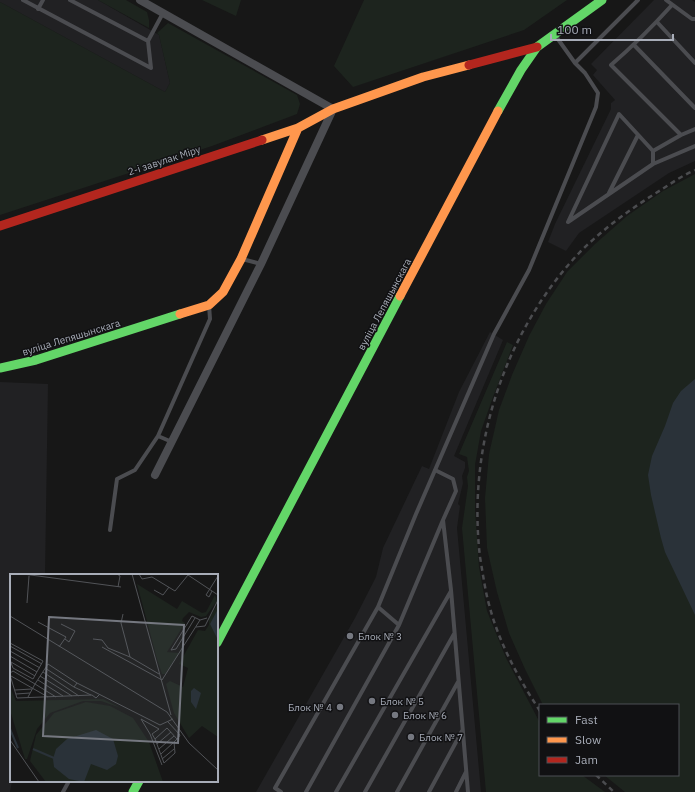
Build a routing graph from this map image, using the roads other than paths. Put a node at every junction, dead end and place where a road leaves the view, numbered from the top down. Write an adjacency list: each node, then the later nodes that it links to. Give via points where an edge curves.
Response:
1 (23, 0): 9 (lane)
2 (43, 0): 9 (lane)
3 (70, 0): 14 (lane)
4 (140, 0): 10 (street)
5 (602, 0): 13 (street, вуліца Лепяшынскага)
6 (638, 0): 17 (lane)
7 (666, 0): 8 (lane)
8 (672, 5): 11 (lane); 12 (lane)
9 (38, 8): 14 (lane, via 151,68)
10 (163, 13): 14 (lane); 20 (street)
11 (694, 20)
12 (657, 22): 15 (lane); 18 (lane)
13 (555, 34): 16 (street, вуліца Лепяшынскага); 17 (lane)
14 (148, 41)
15 (634, 45): 19 (lane); 24 (lane, via 611,65)
16 (537, 48): 20 (street, 2-і завулак Міру, via 423,77); 44 (street, вуліца Лепяшынскага, via 521,70 480,146)
17 (575, 63): 36 (lane, via 598,92 596,107 528,270 494,334)
18 (695, 63)
19 (695, 108)
20 (333, 110): 21 (street, 2-і завулак Міру); 31 (street)
21 (298, 128): 29 (street, 2-і завулак Міру); 30 (street, вуліца Лепяшынскага)
22 (695, 129): 24 (lane)
23 (638, 135): 26 (lane); 28 (lane); 28 (lane, via 620,114 568,222)
24 (681, 135): 26 (lane)
25 (695, 146): 27 (lane)
26 (653, 151): 27 (lane)
27 (653, 164): 28 (lane)
28 (608, 195)
29 (0, 226)
30 (241, 259): 31 (lane); 32 (street, вуліца Лепяшынскага, via 223,292)
31 (261, 264): 35 (street)
32 (209, 305): 33 (street, вуліца Лепяшынскага, via 36,360); 34 (lane, via 210,319)
33 (0, 368)
34 (158, 436): 35 (lane); 39 (lane, via 135,470 117,479)
35 (172, 442): 37 (street)
36 (435, 470): 38 (lane, via 453,480 456,491); 41 (lane)
37 (156, 475)
38 (443, 520): 40 (lane); 42 (lane)
39 (110, 530)
40 (451, 590): 43 (lane); 54 (lane)
41 (378, 607): 42 (lane); 52 (lane, via 275,788)
42 (399, 625): 53 (lane)
43 (454, 634): 45 (lane); 55 (lane)
44 (218, 641)
45 (458, 682): 46 (lane); 56 (lane)
46 (462, 730): 47 (lane); 57 (lane)
47 (466, 772): 58 (lane); 59 (lane)
48 (68, 782): 50 (lane)
49 (138, 782): 51 (street)
50 (63, 792)
51 (133, 792)
52 (282, 792)
53 (306, 792)
54 (336, 792)
55 (365, 792)
56 (397, 792)
57 (428, 792)
58 (456, 792)
59 (468, 792)

